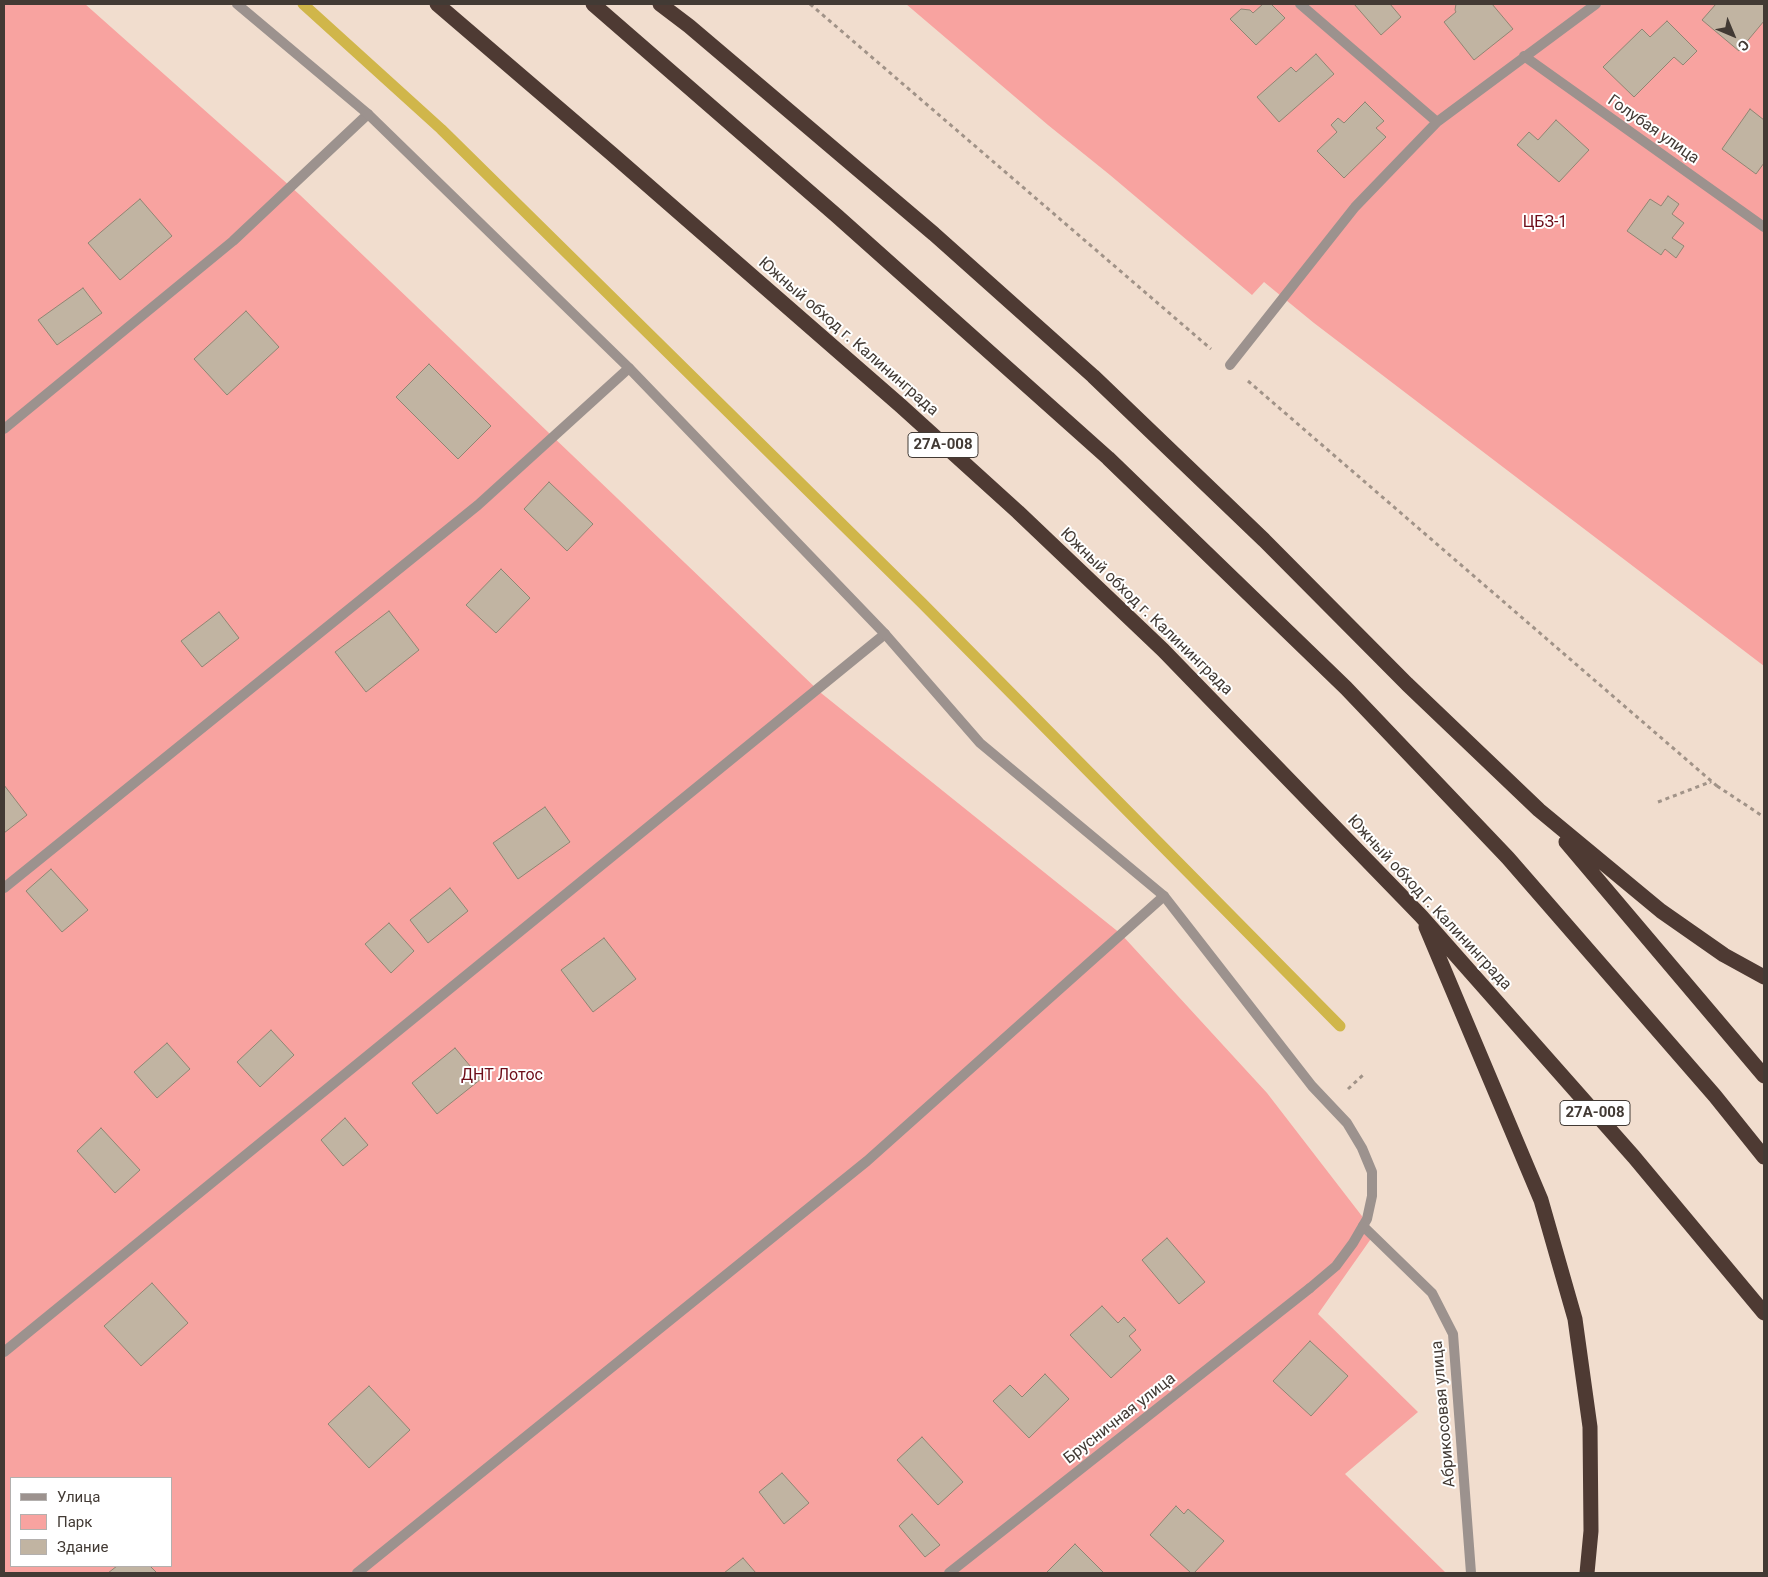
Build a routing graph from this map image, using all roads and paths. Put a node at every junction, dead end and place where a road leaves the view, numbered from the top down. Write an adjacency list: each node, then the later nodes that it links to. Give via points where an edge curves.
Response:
1 (237, 4): 9 (street, Брусничная улица)
2 (437, 4): 22 (highway, Южный обход г. Калининграда / 27А-008, via 886,393 1018,512 1163,650)
3 (593, 4): 25 (highway, via 1108,458 1346,688 1508,858)
4 (660, 4): 18 (highway, via 934,234 1093,376)
5 (810, 4): 12 (path)
6 (1300, 4): 10 (street)
7 (1596, 4): 8 (street)
8 (1524, 56): 10 (street); 11 (street, Голубая улица)
9 (368, 114): 13 (street, Брусничная улица); 14 (street, via 233,241)
10 (1437, 122): 12 (street, via 1355,207)
11 (1764, 228)
12 (1230, 365): 16 (path)
13 (629, 368): 15 (street, Брусничная улица); 20 (street, via 478,505)
14 (4, 429)
15 (885, 634): 21 (street, Брусничная улица, via 980,743); 28 (street)
16 (1717, 786): 17 (path, via 1710,782); 19 (path)
17 (1658, 802)
18 (1539, 810): 23 (highway, via 1661,911 1724,955); 24 (highway)
19 (1764, 817)
20 (4, 888)
21 (1164, 896): 26 (street, Брусничная улица, via 1312,1086 1347,1123 1372,1172 1372,1196); 29 (street, via 867,1161)
22 (1421, 916): 27 (highway, Южный обход г. Калининграда / 27А-008, via 1634,1157); 32 (highway, via 1541,1200 1575,1319 1590,1427)
23 (1764, 977)
24 (1764, 1076)
25 (1764, 1157)
26 (1363, 1226): 30 (street, Брусничная улица, via 1336,1266 1310,1288); 31 (street, Абрикосовая улица, via 1432,1293 1453,1334)
27 (1764, 1314)
28 (4, 1352)
29 (357, 1573)
30 (949, 1573)
31 (1471, 1573)
32 (1588, 1573)

